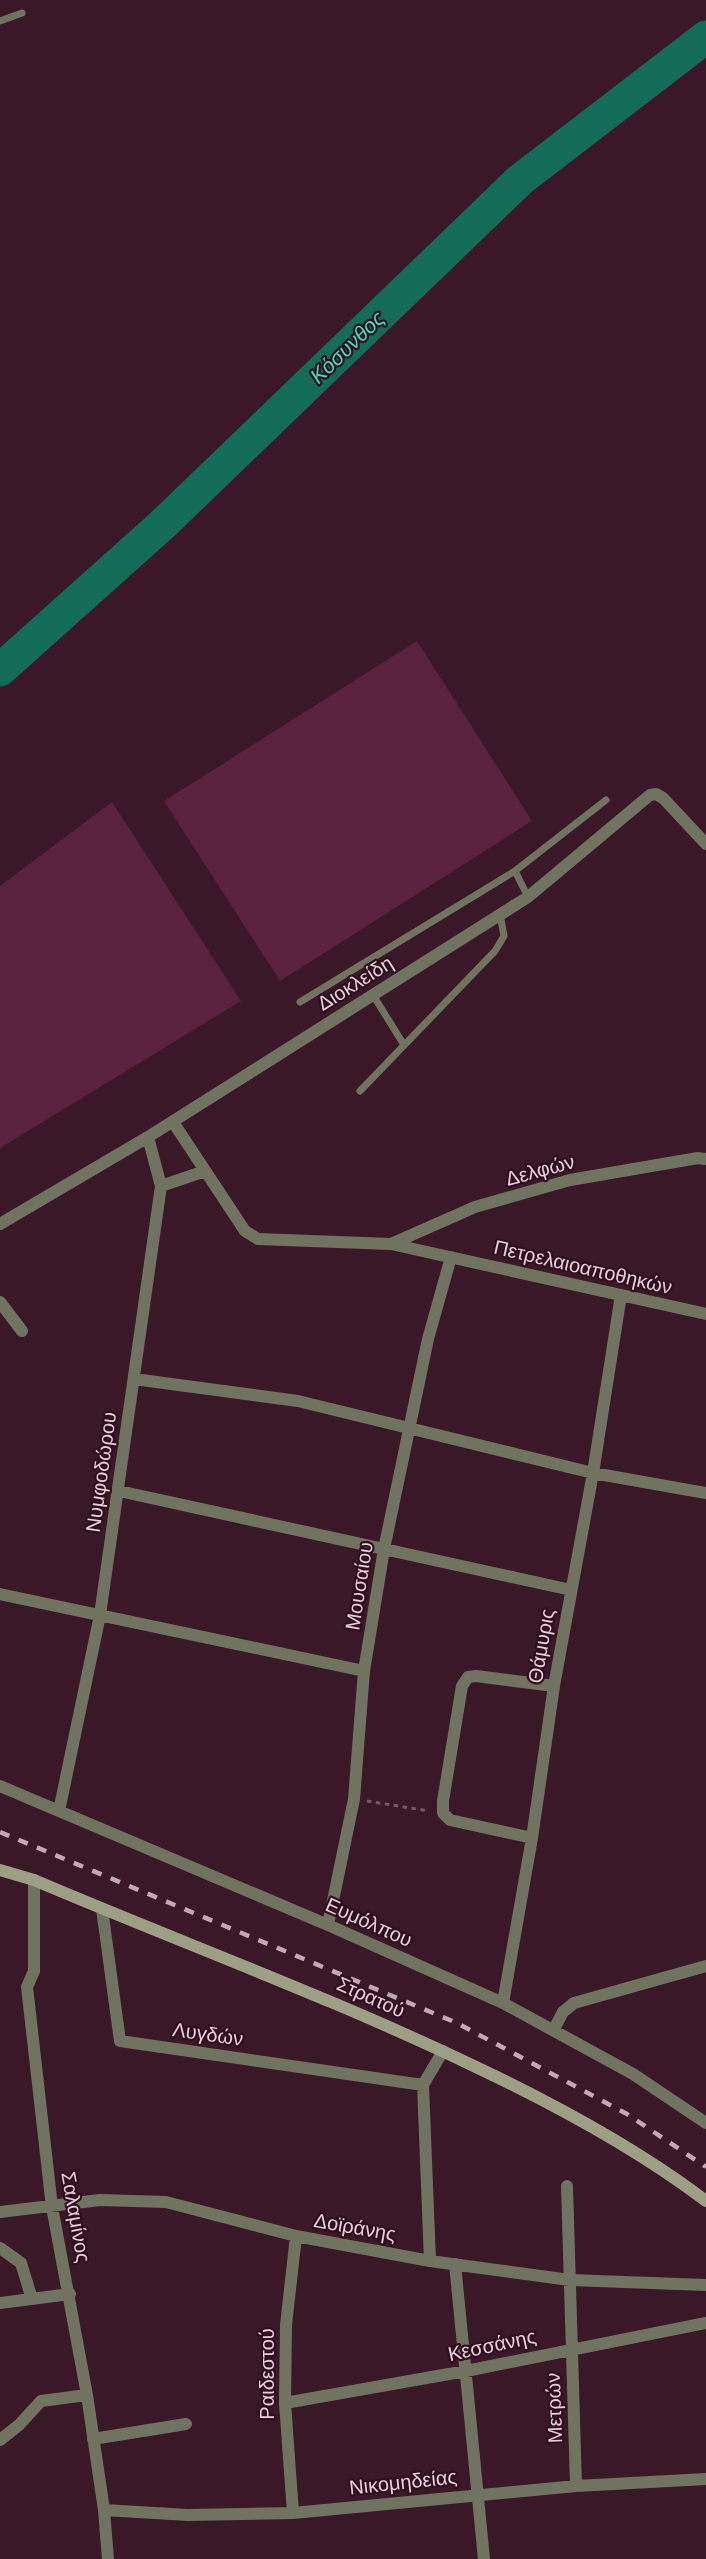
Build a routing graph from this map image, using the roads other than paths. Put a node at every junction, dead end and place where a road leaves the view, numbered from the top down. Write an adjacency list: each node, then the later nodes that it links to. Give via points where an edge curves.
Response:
1 (22, 13): 2 (lane)
2 (0, 21)
3 (606, 800): 5 (lane)
4 (706, 844): 6 (street, Διοκλείδη, via 663,798 650,795)
5 (514, 871): 6 (lane); 9 (lane)
6 (528, 897): 7 (street, Διοκλείδη)
7 (500, 914): 8 (street, Διοκλείδη); 10 (lane, via 504,936 495,951)
8 (373, 995): 10 (lane); 12 (street, Διοκλείδη)
9 (300, 1002)
10 (404, 1045): 11 (lane)
11 (360, 1091)
12 (173, 1122): 13 (street, Διοκλείδη); 15 (street, Πετρελαιοαποθηκών)
13 (148, 1137): 16 (street, Νυμφοδώρου); 17 (street, Διοκλείδη)
14 (706, 1159): 18 (street, Δελφών, via 570,1180 475,1207)
15 (205, 1171): 16 (street); 18 (street, Πετρελαιοαποθηκών, via 245,1231 258,1239)
16 (161, 1186): 24 (street, Νυμφοδώρου)
17 (0, 1224)
18 (391, 1244): 19 (street, Πετρελαιοαποθηκών)
19 (451, 1257): 20 (street, Πετρελαιοαποθηκών); 25 (street, Μουσαίου)
20 (621, 1295): 22 (street, Πετρελαιοαποθηκών); 26 (street, Θάμυρις)
21 (0, 1302): 23 (street)
22 (706, 1314)
23 (22, 1331)
24 (134, 1379): 25 (street, via 298,1401); 27 (street, Νυμφοδώρου)
25 (409, 1428): 26 (street); 29 (street, Μουσαίου)
26 (593, 1473): 28 (street); 30 (street, Θάμυρις)
27 (119, 1491): 29 (street); 32 (street, Νυμφοδώρου)
28 (706, 1493)
29 (384, 1549): 30 (street); 33 (street, Μουσαίου)
30 (571, 1590): 34 (street, Θάμυρις)
31 (0, 1594): 32 (street)
32 (100, 1615): 33 (street); 36 (street, Νυμφοδώρου)
33 (364, 1671): 41 (street, Μουσαίου, via 354,1799)
34 (554, 1686): 37 (street, Θάμυρις); 37 (street, via 468,1677 462,1686 442,1813 450,1820)
35 (0, 1786): 36 (street, Ευμόλπου)
36 (59, 1810): 41 (street, Ευμόλπου)
37 (532, 1838): 43 (street, Θάμυρις)
38 (0, 1870): 39 (main road, Στρατού)
39 (34, 1880): 40 (main road, Στρατού); 50 (street, Σαλαμίνος, via 34,1971 27,1987)
40 (102, 1909): 45 (main road, Στρατού, via 307,1990); 46 (street, Λυγδών, via 120,2041)
41 (328, 1925): 43 (street, Ευμόλπου)
42 (706, 1966): 44 (street, via 573,2003)
43 (503, 2003): 44 (street, Ευμόλπου)
44 (554, 2029): 47 (street, Ευμόλπου, via 633,2074)
45 (443, 2051): 46 (street); 49 (main road, Στρατού, via 619,2142)
46 (423, 2085): 54 (street)
47 (706, 2123)
48 (567, 2186): 56 (street, Μετρών)
49 (706, 2201)
50 (52, 2207): 51 (street, Δοϊράνης); 52 (street, Δοϊράνης, via 100,2200 166,2202); 58 (street, Σαλαμίνος)
51 (0, 2212)
52 (296, 2236): 54 (street, Δοϊράνης); 65 (street, Ραιδεστού, via 286,2325)
53 (0, 2248): 59 (street, via 21,2263)
54 (430, 2261): 55 (street, Δοϊράνης)
55 (455, 2264): 56 (street, Δοϊράνης); 63 (street)
56 (570, 2280): 57 (street, Δοϊράνης); 62 (street, Μετρών)
57 (706, 2285)
58 (70, 2294): 59 (street); 64 (street, Σαλαμίνος)
59 (33, 2299): 60 (street)
60 (0, 2304)
61 (706, 2322): 62 (street, Κεσσάνης)
62 (572, 2348): 63 (street, Κεσσάνης); 70 (street, Μετρών)
63 (466, 2371): 65 (street, Κεσσάνης); 71 (street)
64 (87, 2395): 67 (street, Σαλαμίνος); 68 (street, via 41,2401)
65 (285, 2403): 73 (street, Ραιδεστού)
66 (186, 2424): 67 (street)
67 (93, 2439): 72 (street, Σαλαμίνος)
68 (0, 2440)
69 (706, 2479): 70 (street, Νικομηδείας)
70 (576, 2486): 71 (street, Νικομηδείας)
71 (477, 2494): 73 (street, Νικομηδείας); 75 (street)
72 (104, 2510): 73 (street, Νικομηδείας, via 188,2515); 74 (street, Σαλαμίνος)
73 (293, 2513)
74 (108, 2559)
75 (484, 2559)

